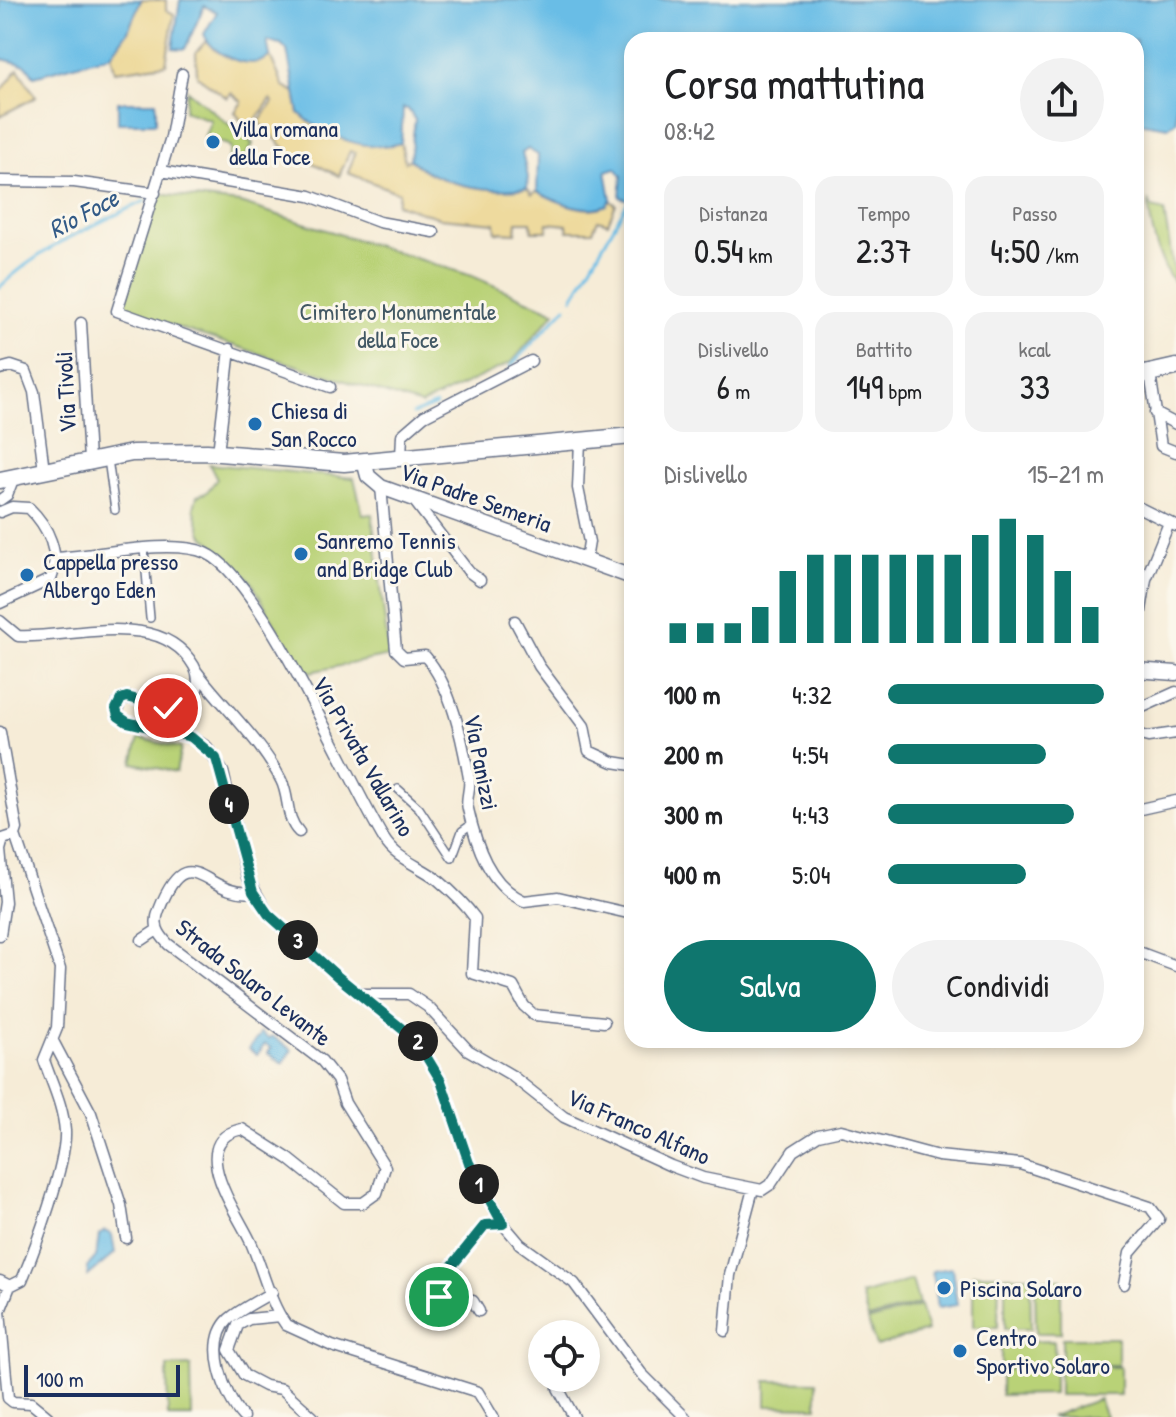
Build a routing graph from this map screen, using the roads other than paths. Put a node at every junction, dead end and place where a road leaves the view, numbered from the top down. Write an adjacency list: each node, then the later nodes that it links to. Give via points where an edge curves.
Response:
1 (182, 74): 2 (street)
2 (161, 171): 4 (street); 5 (street, via 310,196 379,222)
3 (0, 181): 4 (street, via 74,182)
4 (155, 193): 7 (street, via 117,311)
5 (434, 232)
6 (81, 323): 22 (street, Via Tivoli)
7 (230, 349): 13 (street); 19 (street)
8 (531, 361): 21 (street, via 424,416 402,435)
9 (1176, 367): 11 (main road)
10 (0, 369): 24 (street, via 26,371 34,392)
11 (1144, 374)
12 (1144, 377): 14 (street)
13 (330, 387)
14 (1155, 413): 15 (street); 18 (street, via 1161,446)
15 (1176, 424)
16 (624, 437): 17 (main road)
17 (580, 441): 21 (main road); 35 (street, Via Padre Semeria, via 578,488 589,542)
18 (1176, 452)
19 (218, 453): 20 (main road); 23 (main road, via 286,461)
20 (107, 457): 22 (main road); 29 (street)
21 (401, 457): 23 (main road)
22 (89, 460): 24 (main road)
23 (364, 461): 26 (main road, Via Padre Semeria, via 368,476)
24 (44, 470): 25 (main road)
25 (7, 478): 28 (street, via 7,495)
26 (381, 487): 27 (main road, Via Padre Semeria); 55 (street, Via Panizzi, via 396,650 404,658 425,656 433,665 457,724)
27 (412, 498): 35 (main road, Via Padre Semeria); 37 (street)
28 (0, 500)
29 (115, 510)
30 (1144, 510): 32 (street)
31 (0, 512): 34 (street, via 29,508 42,521)
32 (1173, 524): 38 (street)
33 (144, 549): 34 (street, Via Privata Vallarino); 40 (street); 66 (street, Via Privata Vallarino, via 207,553 242,583 383,838 473,914 477,930 470,969 513,986 534,1015)
34 (56, 558): 39 (street, via 51,579)
35 (586, 560): 36 (main road, Via Padre Semeria)
36 (624, 574)
37 (480, 580)
38 (1144, 592)
39 (0, 603)
40 (150, 618)
41 (0, 621): 43 (street, via 18,636 139,631 181,648)
42 (515, 621): 51 (street, via 539,666 584,726 589,751)
43 (196, 670): 56 (street, via 281,779 290,820); 58 (street, via 196,694 188,707 168,708 127,697 118,703 118,716 191,737 216,758)
44 (1144, 671): 45 (main road)
45 (1176, 673)
46 (1176, 692): 47 (street)
47 (1144, 706)
48 (0, 732): 57 (street)
49 (1176, 733): 50 (street)
50 (1144, 736)
51 (624, 764)
52 (398, 789): 55 (street, via 419,808 452,858 462,831)
53 (1176, 801): 54 (street)
54 (1144, 808)
55 (473, 824): 59 (street, Via Panizzi, via 491,876 514,897 534,903 558,897)
56 (299, 832)
57 (14, 835): 61 (street, via 3,839 0,850 5,902); 67 (street, via 60,969)
58 (253, 892): 60 (street, Strada Solaro Levante, via 240,892 195,872 181,873 163,899); 65 (street, via 268,914)
59 (624, 912)
60 (157, 930): 62 (street); 73 (street, Strada Solaro Levante, via 168,944 322,1061 383,1160 377,1193 350,1204 335,1199 253,1134 242,1129 226,1137 217,1155 218,1179)
61 (0, 935)
62 (142, 940)
63 (1144, 954): 64 (street)
64 (1176, 966)
65 (361, 994): 68 (street, Via Franco Alfano, via 409,994 468,1050 511,1075 564,1117 671,1166); 69 (street, via 401,1025 429,1057 469,1163)
66 (604, 1022)
67 (53, 1041): 70 (street, via 91,1113 121,1205); 71 (street, via 44,1060 61,1106 63,1147 26,1270 18,1284)
68 (753, 1189): 72 (street, via 771,1184 800,1146 841,1130 938,1156 1020,1164 1157,1213 1150,1233 1130,1253); 76 (street, via 730,1275)
69 (503, 1224): 74 (street, via 485,1225 435,1287 439,1297 473,1301); 78 (street, via 520,1244 574,1283 641,1373)
70 (126, 1238)
71 (5, 1284): 79 (street, via 0,1311 8,1398 31,1403)
72 (1124, 1284)
73 (272, 1292): 75 (street, Strada Solaro Levante); 80 (street, via 228,1320 219,1340 224,1384)
74 (479, 1311)
75 (280, 1316): 81 (street, via 238,1325 229,1350 244,1375 282,1389); 82 (street, via 294,1330 332,1346 478,1392)
76 (725, 1331)
77 (560, 1392): 83 (street)
78 (682, 1416)
79 (48, 1417)
80 (243, 1417)
81 (313, 1417)
82 (493, 1417)
83 (574, 1417)

